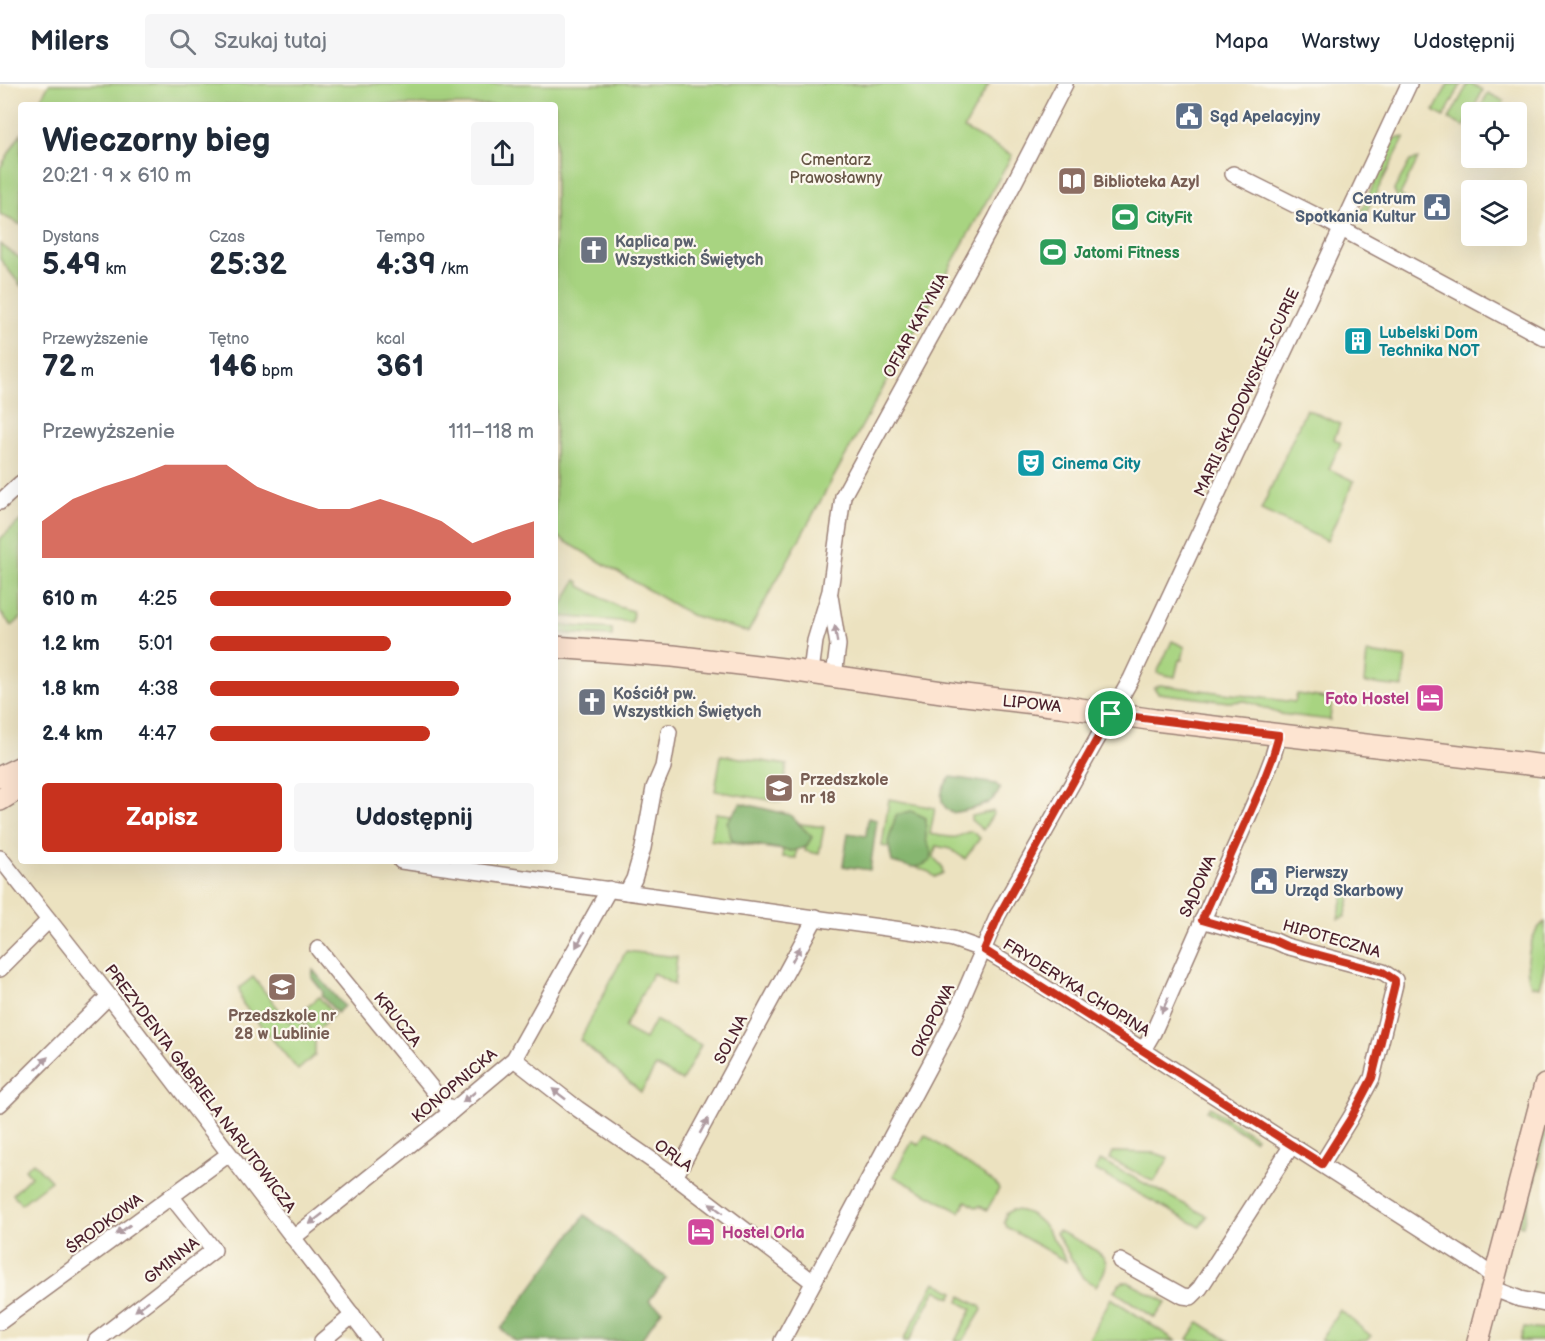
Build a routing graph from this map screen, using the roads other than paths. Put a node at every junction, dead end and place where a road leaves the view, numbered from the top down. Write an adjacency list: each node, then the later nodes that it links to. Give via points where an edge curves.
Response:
1 (1409, 84): 4 (street, MARII SKŁODOWSKIEJ-CURIE)
2 (1065, 85): 8 (street, OFIAR KATYNIA, via 843,496)
3 (1233, 174): 4 (street)
4 (1342, 230): 5 (street); 12 (street, MARII SKŁODOWSKIEJ-CURIE)
5 (1545, 338)
6 (18, 486): 7 (street)
7 (0, 502)
8 (830, 591): 10 (street, OFIAR KATYNIA, via 815,641); 11 (street, OFIAR KATYNIA, one-way to 8, via 838,645)
9 (558, 647): 10 (street, LIPOWA)
10 (811, 672): 11 (street, LIPOWA)
11 (834, 676): 12 (street, LIPOWA)
12 (1111, 714): 14 (street, LIPOWA); 26 (street, OKOPOWA, via 999,915)
13 (669, 732): 21 (street, via 643,848)
14 (1279, 735): 15 (street, LIPOWA); 24 (street, SĄDOWA, via 1260,790)
15 (1545, 766)
16 (18, 774): 17 (street)
17 (10, 791)
18 (0, 858): 23 (street, PREZYDENTA GABRIELA NARUTOWICZA)
19 (423, 864): 20 (street, FRYDERYKA CHOPINA)
20 (609, 889): 21 (street, FRYDERYKA CHOPINA); 30 (street, KONOPNICKA, one-way to 30)
21 (627, 892): 22 (street, FRYDERYKA CHOPINA)
22 (816, 917): 26 (street, FRYDERYKA CHOPINA, via 923,933); 37 (street, SOLNA, one-way to 22)
23 (49, 920): 27 (street); 28 (street, PREZYDENTA GABRIELA NARUTOWICZA)
24 (1202, 920): 29 (street, SĄDOWA, one-way to 29); 36 (street, HIPOTECZNA, via 1383,972 1395,980 1372,1078)
25 (318, 949): 33 (street, KRUCZA)
26 (984, 950): 29 (street, FRYDERYKA CHOPINA); 41 (street, OKOPOWA, via 949,1029)
27 (0, 969)
28 (109, 996): 32 (street, one-way to 28); 35 (street, PREZYDENTA GABRIELA NARUTOWICZA)
29 (1143, 1050): 34 (street, FRYDERYKA CHOPINA)
30 (514, 1059): 33 (street, KONOPNICKA, one-way to 33); 37 (street, ORLA, one-way to 30)
31 (1545, 1085): 42 (street)
32 (0, 1104)
33 (450, 1112): 39 (street, KONOPNICKA, one-way to 39)
34 (1293, 1145): 36 (street, FRYDERYKA CHOPINA); 40 (street, via 1191,1297)
35 (229, 1154): 38 (street, ŚRODKOWA); 39 (street, PREZYDENTA GABRIELA NARUTOWICZA)
36 (1322, 1164): 42 (street, FRYDERYKA CHOPINA, via 1475,1263)
37 (675, 1177): 41 (street, ORLA, one-way to 37)
38 (171, 1196): 45 (street, ŚRODKOWA, one-way to 45); 46 (street, GMINNA, one-way to 46, via 214,1251)
39 (293, 1238): 44 (street, PREZYDENTA GABRIELA NARUTOWICZA)
40 (1120, 1261)
41 (813, 1282): 49 (street, OKOPOWA)
42 (1494, 1283): 43 (street, FRYDERYKA CHOPINA, via 1520,1299); 50 (street)
43 (1545, 1304)
44 (353, 1316): 47 (street); 48 (street, PREZYDENTA GABRIELA NARUTOWICZA)
45 (0, 1322)
46 (96, 1341)
47 (322, 1341)
48 (372, 1341)
49 (782, 1341)
50 (1478, 1341)

